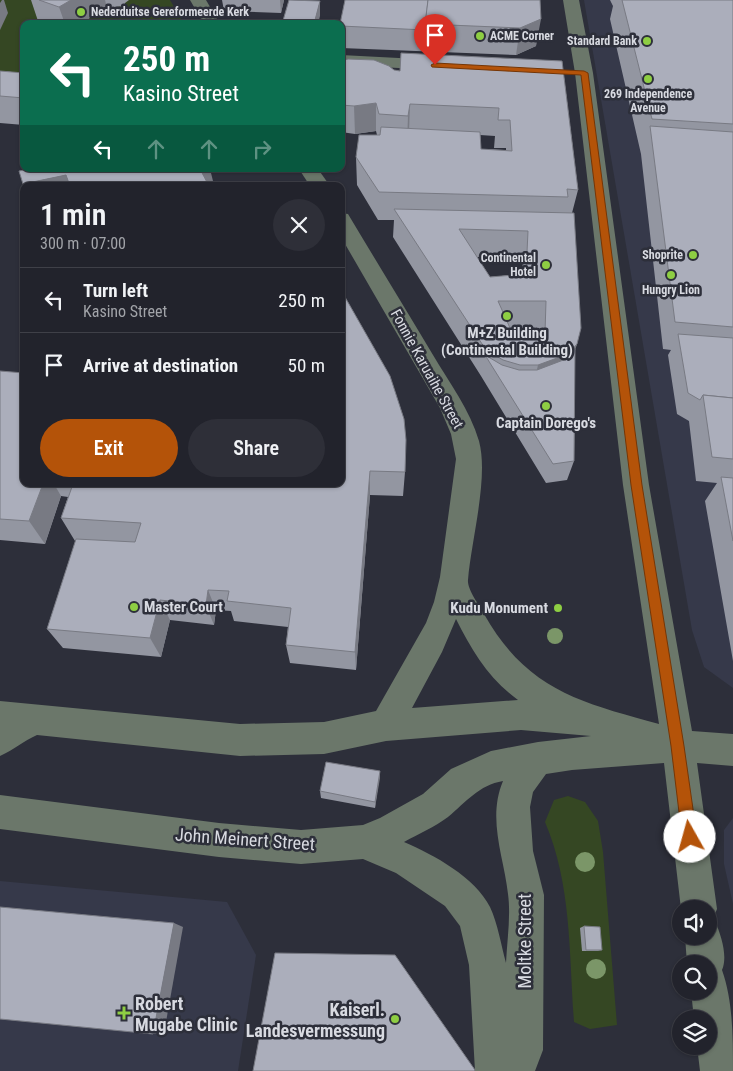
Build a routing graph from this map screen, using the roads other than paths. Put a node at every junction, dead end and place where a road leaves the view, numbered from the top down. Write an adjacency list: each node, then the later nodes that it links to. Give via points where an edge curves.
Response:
1 (198, 0): 3 (street)
2 (571, 0): 13 (street, via 575,72)
3 (210, 20)
4 (345, 60): 5 (street)
5 (458, 66)
6 (345, 226): 7 (street, Fonnie Karuaihe Street, via 446,398 463,433 468,453 467,480)
7 (454, 584): 10 (street, via 494,656 515,679 540,696); 11 (street, Fonnie Karuaihe Street, via 445,613)
8 (0, 716): 9 (street, John Meinert Street)
9 (36, 720): 11 (street, John Meinert Street, via 240,740 324,738); 12 (street, via 8,732)
10 (588, 720): 11 (street, John Meinert Street, via 521,715); 13 (street, John Meinert Street)
11 (386, 725)
12 (0, 740)
13 (678, 746): 14 (street, John Meinert Street); 15 (street, John Meinert Street); 18 (street)
14 (733, 750)
15 (538, 758): 17 (street, John Meinert Street, via 491,767 463,781 435,806); 21 (street, Moltke Street, via 518,785 513,807 516,851 526,895 523,1050)
16 (0, 812): 17 (street, John Meinert Street, via 219,840 301,847)
17 (363, 842): 20 (street, via 408,862 458,892 476,918 488,965)
18 (698, 900)
19 (711, 1000): 22 (street)
20 (495, 1071)
21 (515, 1071)
22 (720, 1071)

